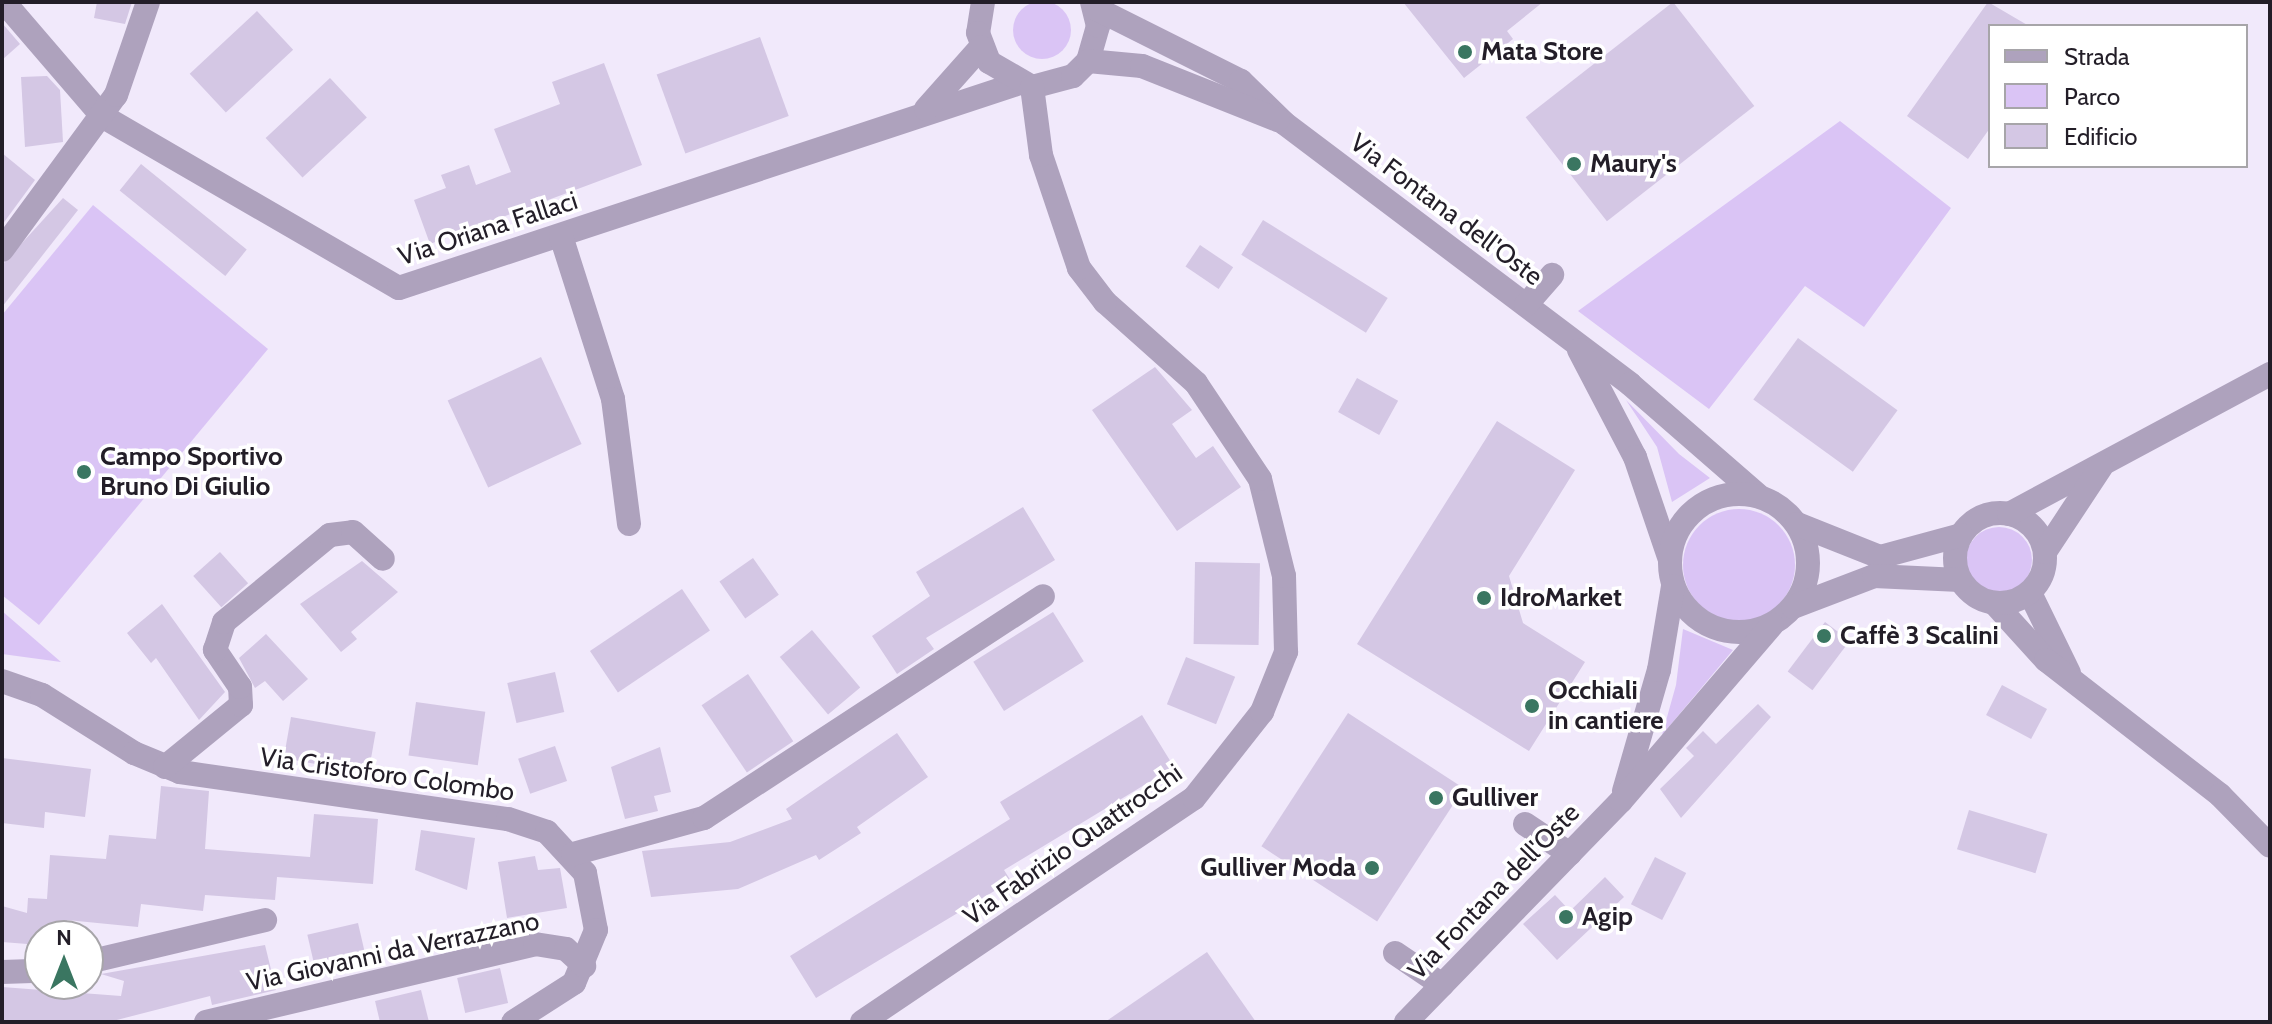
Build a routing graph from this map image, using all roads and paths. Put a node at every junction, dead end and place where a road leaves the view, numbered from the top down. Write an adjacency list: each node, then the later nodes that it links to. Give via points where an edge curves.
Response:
1 (4, 2): 9 (street, Via Oriana Fallaci)
2 (148, 2): 9 (street, via 133,61)
3 (1093, 5): 6 (street); 10 (street, Via Fontana dell'Oste, via 1229,74)
4 (979, 8): 5 (street)
5 (981, 47): 7 (street); 8 (street, Via Oriana Fallaci)
6 (1088, 61): 7 (street, Via Oriana Fallaci, via 1063,81); 10 (street, Via Fontana dell'Oste, via 1142,66)
7 (1024, 85): 8 (street, Via Oriana Fallaci); 50 (street, Via Fabrizio Quattrocchi, via 1044,169 1079,268 1105,302 1196,383 1260,479 1284,576 1286,652 1262,712 1194,798)
8 (921, 113): 11 (street, Via Oriana Fallaci)
9 (102, 116): 11 (street, Via Oriana Fallaci, via 385,285 422,285); 12 (street)
10 (1284, 123): 14 (street, Via Fontana dell'Oste)
11 (561, 236): 20 (street, via 613,399)
12 (2, 250)
13 (1552, 275): 14 (street)
14 (1526, 305): 15 (street, Via Fontana dell'Oste)
15 (1574, 341): 18 (street, Via Fontana dell'Oste); 24 (street, Via Fontana dell'Oste, via 1635,457)
16 (2270, 374): 17 (street)
17 (2105, 462): 19 (street); 23 (street)
18 (1760, 497): 21 (street); 24 (street, via 1719,497 1700,505 1680,528)
19 (2009, 514): 22 (street, via 1982,517); 23 (street, via 2033,527)
20 (629, 524)
21 (1797, 524): 22 (street, via 1880,557); 31 (street, via 1808,566)
22 (1961, 535): 26 (street)
23 (2045, 552): 28 (street)
24 (1669, 557): 27 (street)
25 (383, 559): 35 (street, via 361,535 338,531 224,622 215,650 240,687 241,705)
26 (1960, 580): 30 (street); 31 (street, via 1861,578)
27 (1673, 586): 32 (street, via 1702,623 1725,632); 36 (street, Via Fontana dell'Oste, via 1659,670)
28 (2030, 593): 30 (street); 33 (street)
29 (1043, 596): 39 (street, via 712,813)
30 (1995, 604): 33 (street, via 2040,654)
31 (1793, 607): 32 (street)
32 (1772, 625): 36 (street, Via Fontana dell'Oste)
33 (2069, 673): 38 (street, via 2220,795)
34 (2, 681): 35 (street, Via Cristoforo Colombo, via 52,700)
35 (165, 767): 39 (street, Via Cristoforo Colombo, via 520,821)
36 (1621, 801): 40 (street, Via Fontana dell'Oste)
37 (1525, 824): 40 (street)
38 (2270, 846)
39 (573, 854): 44 (street, via 596,912)
40 (1570, 854): 47 (street, Via Fontana dell'Oste)
41 (265, 920): 43 (street)
42 (1395, 953): 47 (street)
43 (104, 958)
44 (584, 966): 48 (street, Via Giovanni da Verrazzano, via 566,949 535,944); 49 (street, via 559,996)
45 (24, 971): 46 (street)
46 (2, 972)
47 (1442, 985): 51 (street, Via Fontana dell'Oste)
48 (206, 1022)
49 (513, 1022)
50 (862, 1022)
51 (1406, 1022)

